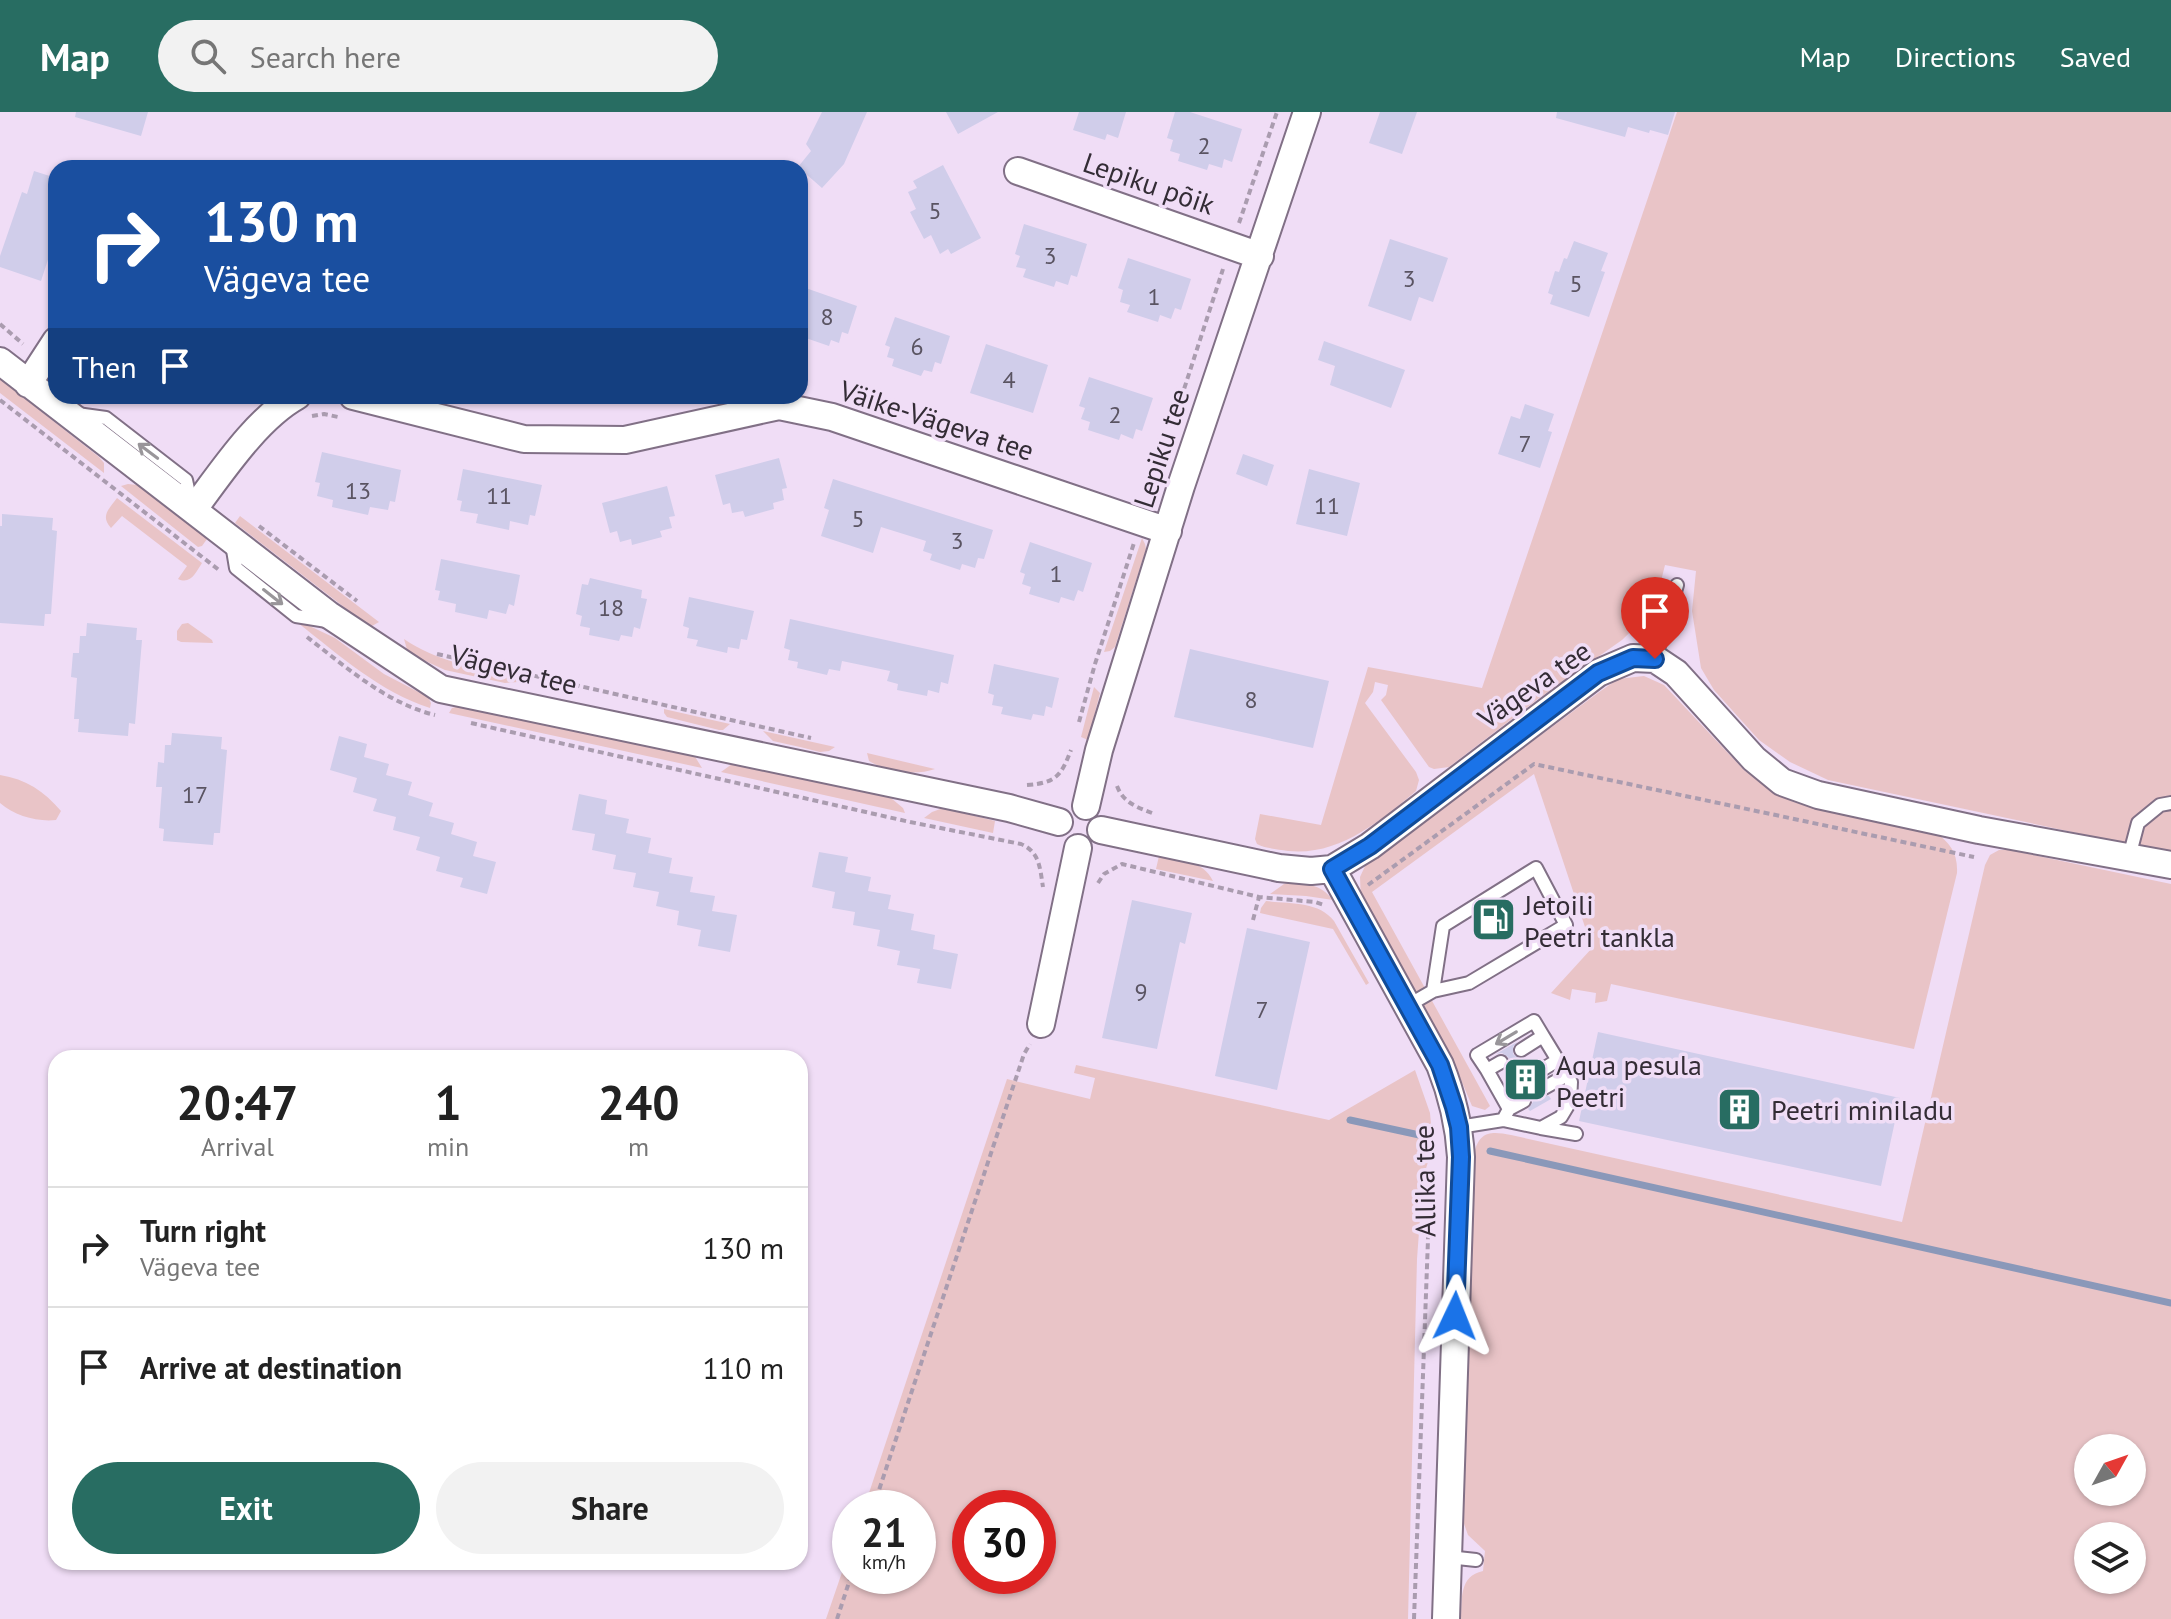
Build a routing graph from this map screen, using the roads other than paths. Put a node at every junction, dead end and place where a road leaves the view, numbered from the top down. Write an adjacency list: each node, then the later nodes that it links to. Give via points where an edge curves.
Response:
1 (1307, 112): 3 (street, Lepiku tee)
2 (1018, 171): 3 (street, Lepiku põik)
3 (1260, 256): 12 (street, Lepiku tee)
4 (48, 353): 6 (street)
5 (0, 361): 6 (street, Vägeva tee)
6 (28, 384): 7 (street, Vägeva tee)
7 (48, 399)
8 (55, 404): 11 (street, Vägeva tee)
9 (348, 407): 12 (street, Väike-Vägeva tee, via 524,439 625,440 779,406 832,417)
10 (300, 408): 11 (street, via 277,408)
11 (193, 510): 17 (street, Vägeva tee, via 341,622 441,689)
12 (1168, 531): 16 (street, Lepiku tee)
13 (1677, 585): 14 (lane)
14 (1655, 659): 20 (street, via 1676,673 1754,759 1782,782 1818,795 1979,830); 22 (street, Vägeva tee, via 1633,658 1598,673 1370,846)
15 (2171, 803): 20 (lane, via 2138,823)
16 (1086, 806): 17 (street, via 1069,808); 18 (street, via 1096,813)
17 (1059, 822): 19 (street, via 1061,837)
18 (1101, 830): 19 (street, via 1095,842); 22 (street, via 1279,868)
19 (1078, 848): 25 (street)
20 (2129, 857): 21 (street)
21 (2167, 865)
22 (1332, 869): 24 (street, Allika tee)
23 (1433, 991): 23 (lane, via 1469,983 1566,925 1536,868 1443,926); 24 (lane)
24 (1407, 1006): 38 (street, Allika tee, via 1440,1065)
25 (1041, 1024)
26 (1543, 1036): 27 (lane); 28 (lane); 30 (lane, one-way to 30, via 1534,1021 1477,1055)
27 (1521, 1050)
28 (1558, 1060): 31 (lane); 32 (lane)
29 (1501, 1062): 30 (lane)
30 (1487, 1070): 35 (lane)
31 (1535, 1074)
32 (1567, 1075): 34 (lane); 39 (lane, via 1570,1102 1561,1117)
33 (1515, 1087): 35 (lane)
34 (1544, 1088)
35 (1501, 1095): 37 (lane)
36 (1524, 1101): 37 (lane)
37 (1506, 1114): 38 (lane); 39 (lane)
38 (1459, 1127): 41 (street, Allika tee)
39 (1541, 1128): 40 (lane)
40 (1576, 1134)
41 (1448, 1557): 42 (lane); 43 (street, Allika tee)
42 (1476, 1560)
43 (1446, 1619)

